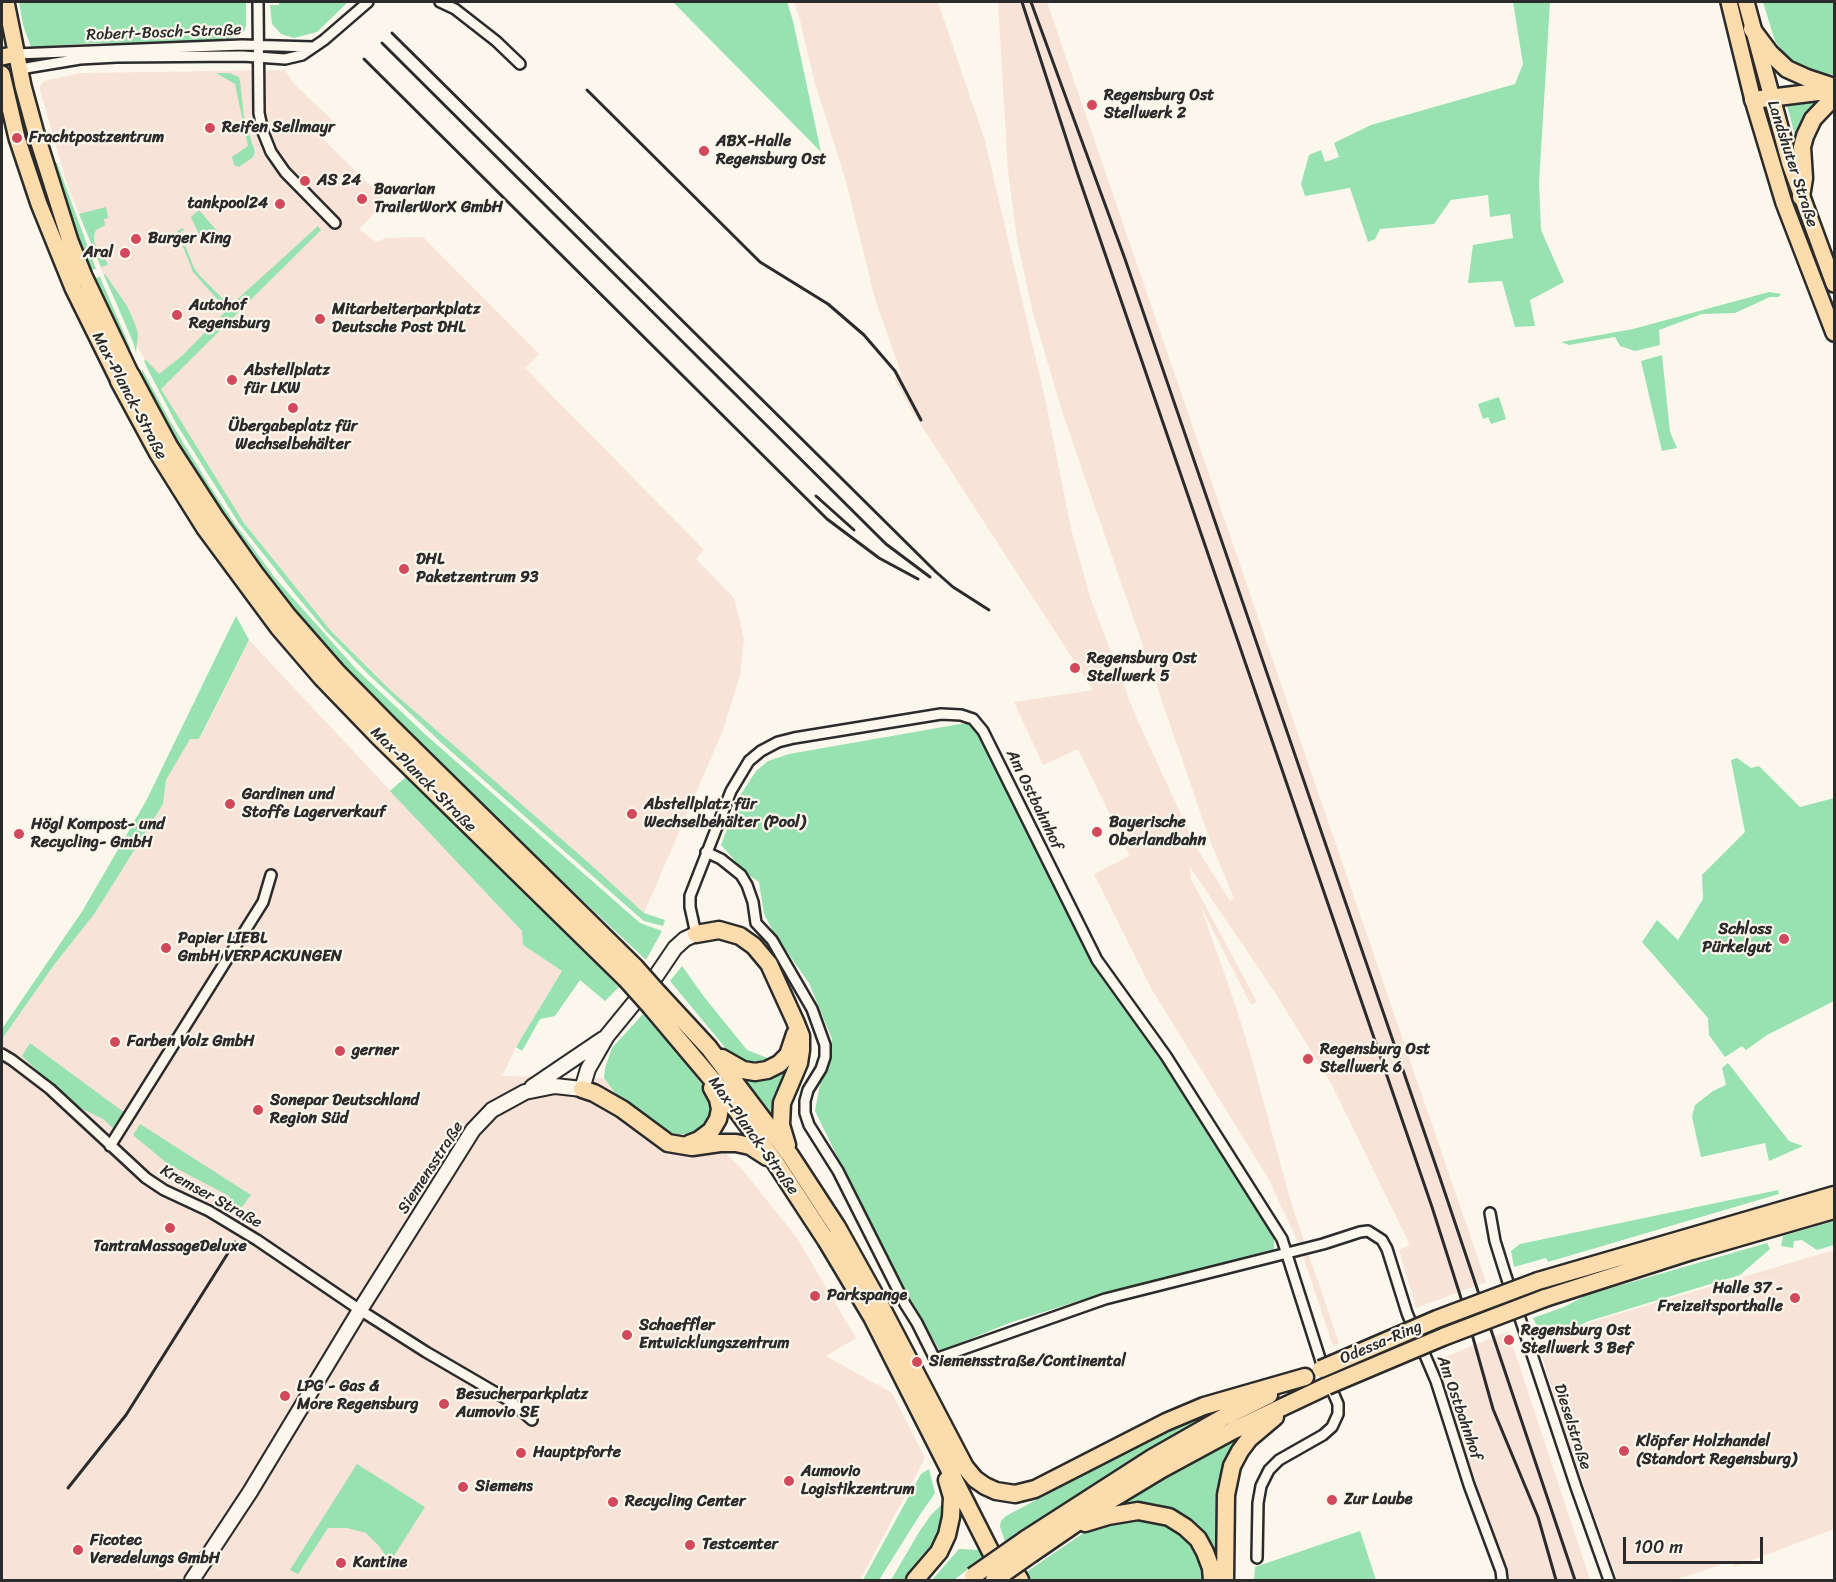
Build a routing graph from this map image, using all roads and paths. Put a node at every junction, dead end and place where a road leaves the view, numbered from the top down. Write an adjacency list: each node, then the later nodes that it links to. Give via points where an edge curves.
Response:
1 (6, 2): 9 (main road, Max-Planck-Straße)
2 (258, 2): 8 (street)
3 (368, 2): 8 (street, Robert-Bosch-Straße, via 302,55 285,59)
4 (440, 2): 10 (street, via 463,15)
5 (1729, 2): 15 (main road, Landshuter Straße)
6 (1746, 2): 7 (main road, Landshuter Straße)
7 (1752, 29): 12 (highway, via 1787,69); 14 (main road, Landshuter Straße)
8 (258, 52): 9 (street, Robert-Bosch-Straße); 9 (street, Robert-Bosch-Straße, via 242,45); 17 (street, Robert-Bosch-Straße, via 259,113 271,152)
9 (12, 60): 11 (main road); 20 (main road, Max-Planck-Straße, via 70,241)
10 (520, 64)
11 (2, 74): 20 (main road, Max-Planck-Straße, via 17,138 39,204 73,288)
12 (1834, 89): 14 (highway)
13 (1834, 97): 16 (highway, via 1813,119 1805,135)
14 (1771, 98): 15 (highway); 16 (main road, Landshuter Straße)
15 (1753, 100): 19 (main road, Landshuter Straße, via 1784,203)
16 (1801, 197): 18 (main road, Landshuter Straße)
17 (335, 223)
18 (1834, 284)
19 (1834, 333)
20 (125, 378): 24 (highway, Max-Planck-Straße, bridge, via 158,453 205,528 286,636 378,736)
21 (706, 852): 23 (street, Am Ostbahnhof, via 690,896); 38 (street, Am Ostbahnhof, via 741,875 753,902 756,923 772,940 812,1009 825,1045 825,1057 805,1101 809,1125 838,1171 935,1359 1105,1299); 38 (street, Am Ostbahnhof, via 738,776 748,761 768,746 794,738 942,714 973,719 983,731 1097,960 1166,1056 1282,1239)
22 (271, 875): 32 (street, via 263,902)
23 (696, 934): 25 (highway, via 719,930 740,936 754,946 769,964); 26 (street, via 675,948)
24 (655, 1000): 27 (highway, Max-Planck-Straße); 29 (highway, Max-Planck-Straße)
25 (795, 1021): 27 (highway, via 795,1036 788,1055 767,1070 743,1070); 34 (highway, via 801,1050 781,1115)
26 (607, 1036): 30 (street, via 588,1069); 31 (street)
27 (709, 1048): 34 (highway, Max-Planck-Straße)
28 (2, 1054): 32 (street, Kremser Straße, via 50,1089)
29 (695, 1058): 33 (highway, via 720,1109 711,1131); 34 (highway, Max-Planck-Straße)
30 (582, 1089): 31 (street, Siemensstraße, via 555,1086); 33 (highway, via 622,1109 668,1143)
31 (525, 1092): 39 (street, Siemensstraße, via 492,1110 473,1130)
32 (110, 1146): 39 (street, Kremser Straße, via 164,1190 209,1211)
33 (681, 1146): 34 (highway, via 736,1143)
34 (783, 1158): 40 (highway, Max-Planck-Straße, via 837,1227); 44 (highway, Max-Planck-Straße)
35 (1834, 1195): 41 (highway, Odessa-Ring, bridge, via 1538,1281 1437,1319)
36 (1834, 1210): 42 (highway, Odessa-Ring, bridge, via 1545,1298)
37 (1490, 1213): 57 (street, Dieselstraße, via 1505,1273)
38 (1286, 1252): 47 (street, Am Ostbahnhof, via 1338,1404 1338,1414 1323,1435 1279,1460 1265,1477 1258,1503); 56 (street, Am Ostbahnhof, via 1360,1232 1382,1240 1436,1381)
39 (360, 1310): 43 (street, via 510,1401); 49 (street, Siemensstraße)
40 (910, 1362): 41 (highway, via 965,1467 985,1486 1015,1494 1035,1489 1204,1406); 53 (highway, via 973,1498)
41 (1305, 1377): 46 (highway, Odessa-Ring, via 1152,1458)
42 (1320, 1389): 45 (highway, Odessa-Ring, via 1162,1469); 55 (highway, via 1264,1425 1240,1451 1226,1496)
43 (532, 1420)
44 (930, 1434): 50 (highway, via 952,1497 951,1517 939,1552); 52 (highway)
45 (1054, 1537): 46 (highway, Odessa-Ring); 54 (highway, via 1108,1516 1138,1511 1155,1513 1169,1517 1197,1539 1211,1568)
46 (1030, 1545): 48 (highway, Odessa-Ring, bridge); 51 (highway, Odessa-Ring, bridge)
47 (1257, 1558)
48 (970, 1578)
49 (192, 1581)
50 (915, 1581)
51 (994, 1581)
52 (1007, 1581)
53 (1020, 1581)
54 (1212, 1581)
55 (1225, 1581)
56 (1502, 1581)
57 (1609, 1581)

